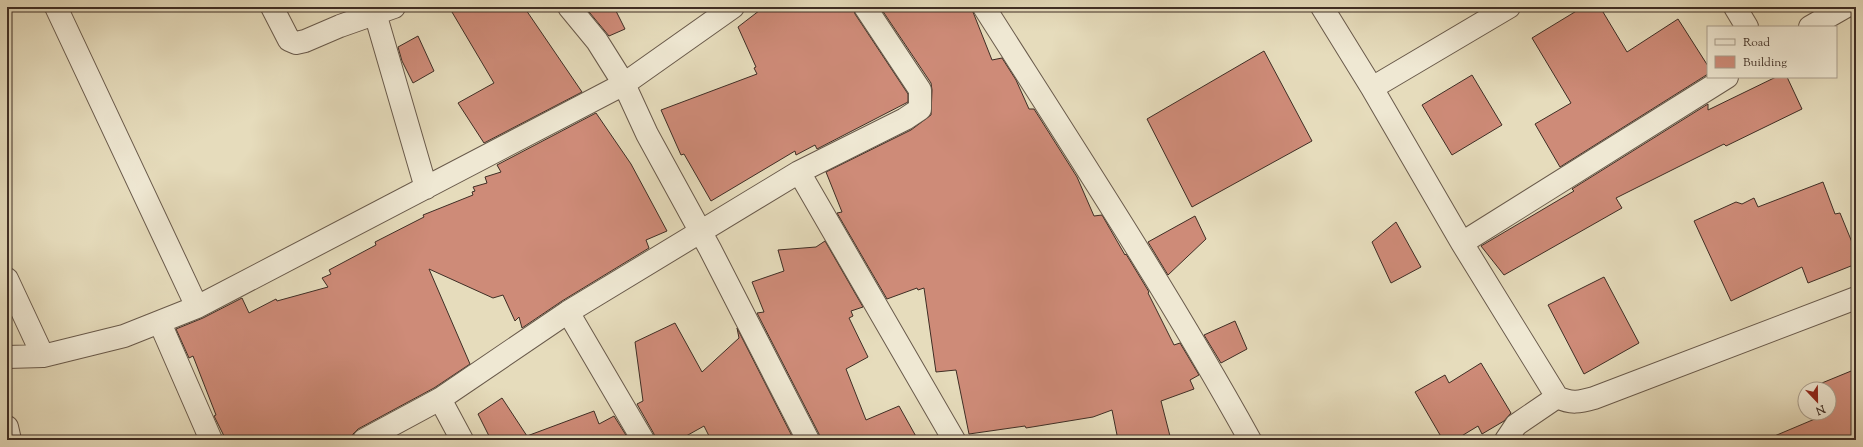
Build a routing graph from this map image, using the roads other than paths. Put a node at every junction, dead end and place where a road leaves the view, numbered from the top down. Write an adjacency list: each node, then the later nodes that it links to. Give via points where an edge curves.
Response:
1 (56, 7): 23 (street)
2 (272, 7): 11 (street, via 289,40 296,43 305,42)
3 (569, 7): 15 (street, via 597,41)
4 (734, 7): 15 (street)
5 (865, 7): 17 (street, via 920,90 920,109)
6 (984, 7): 38 (street, via 1213,374)
7 (1322, 7): 16 (street)
8 (1509, 7): 16 (street)
9 (1734, 7): 12 (street)
10 (1845, 7): 13 (street)
11 (384, 10): 18 (street)
12 (1746, 26)
13 (1812, 26)
14 (1725, 78): 20 (street)
15 (624, 84): 18 (street); 19 (street, via 647,134)
16 (1372, 88): 20 (street)
17 (799, 172): 19 (street); 37 (street)
18 (426, 188): 23 (street)
19 (700, 231): 24 (street); 36 (street)
20 (1462, 243): 28 (street)
21 (7, 279): 26 (street)
22 (1856, 298): 28 (street, via 1594,398 1567,402)
23 (197, 307): 25 (street)
24 (568, 312): 29 (street); 35 (street)
25 (160, 323): 26 (street, via 124,336); 32 (street)
26 (43, 356): 27 (street)
27 (7, 357)
28 (1558, 397): 39 (street, via 1516,425)
29 (440, 399): 33 (street); 34 (street)
30 (7, 427): 31 (street)
31 (10, 440)
32 (211, 440)
33 (364, 440)
34 (462, 440)
35 (643, 440)
36 (808, 440)
37 (954, 440)
38 (1250, 440)
39 (1506, 440)

